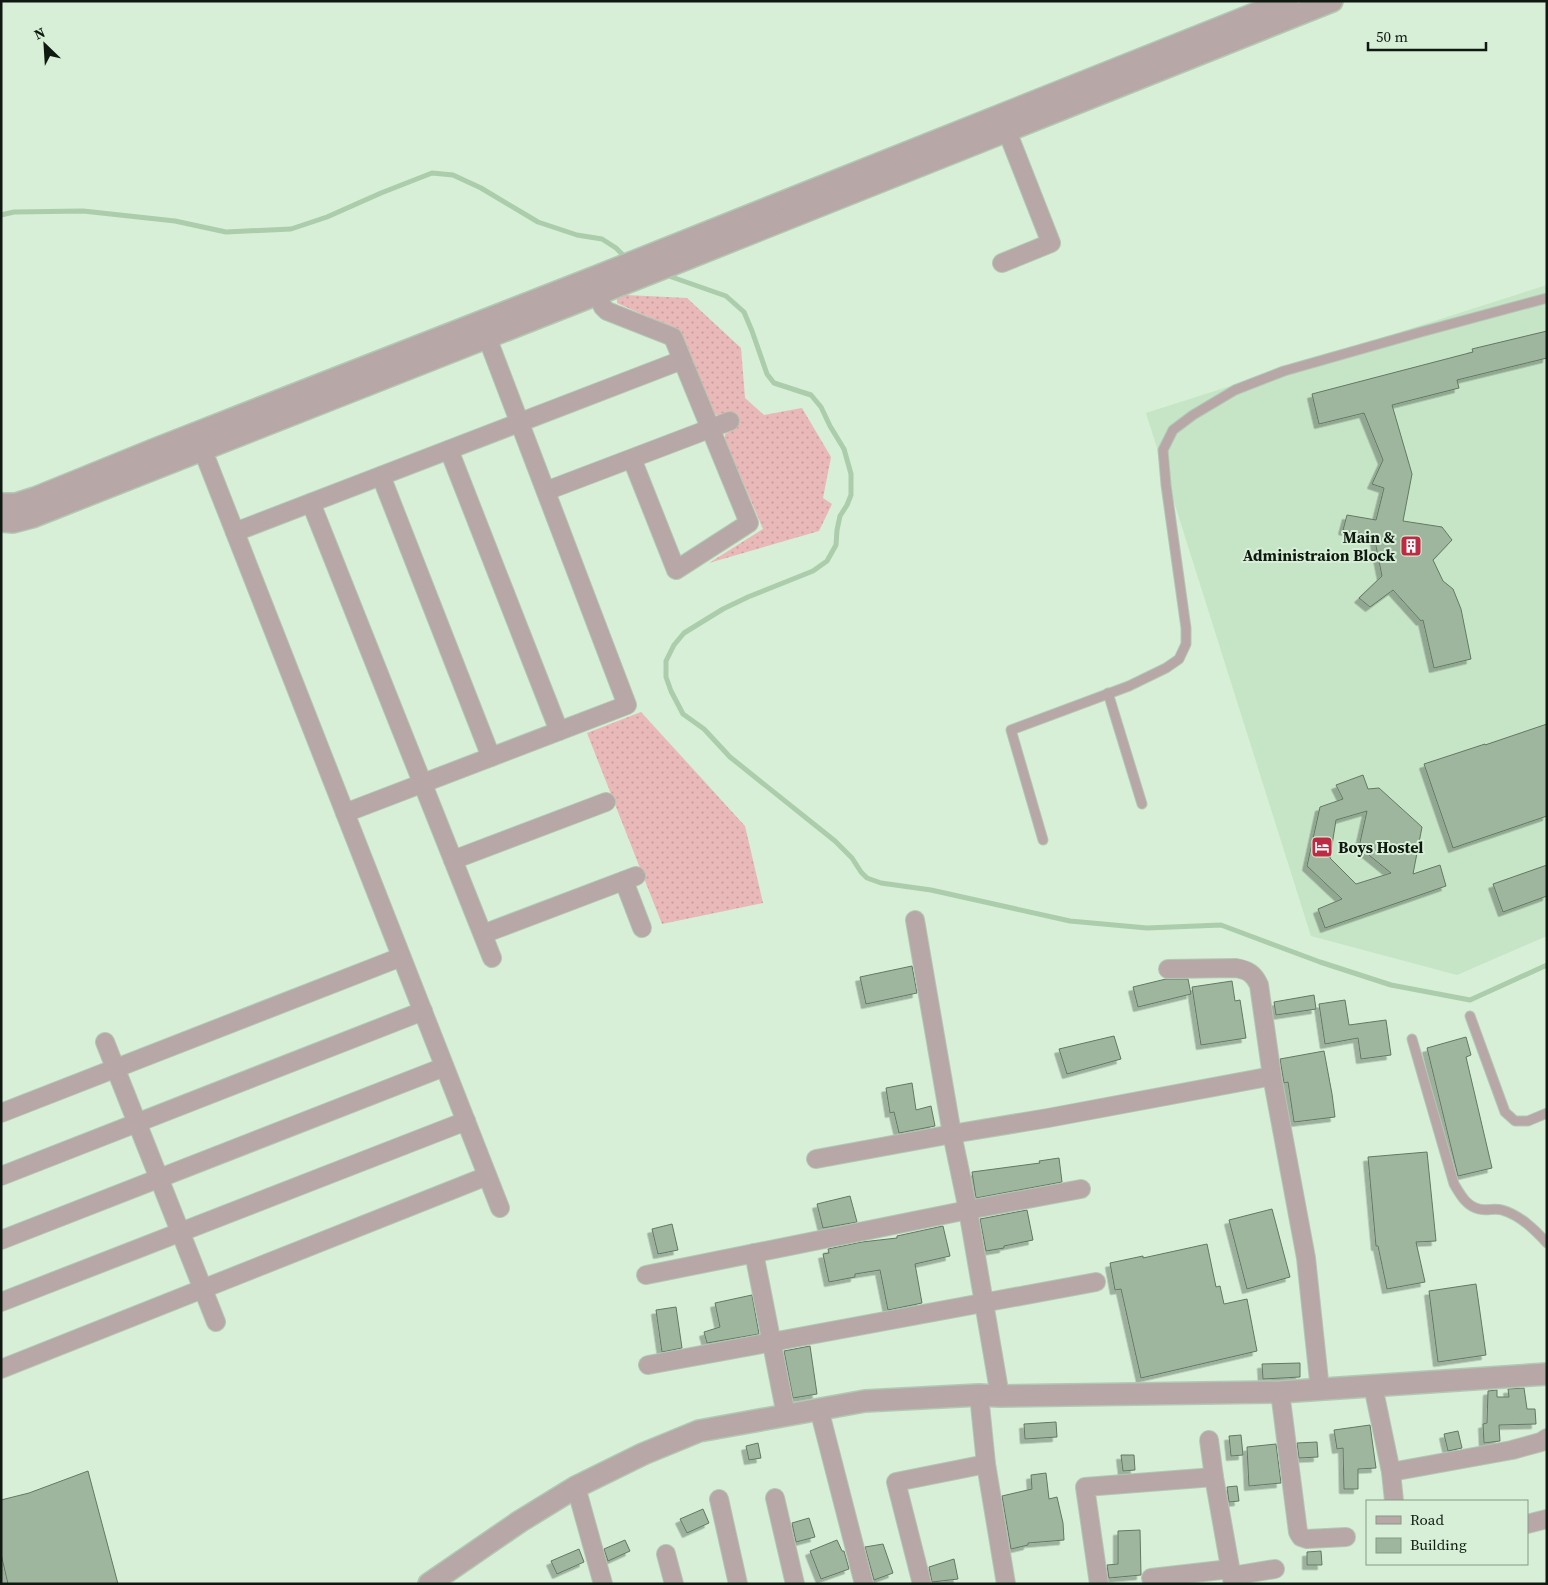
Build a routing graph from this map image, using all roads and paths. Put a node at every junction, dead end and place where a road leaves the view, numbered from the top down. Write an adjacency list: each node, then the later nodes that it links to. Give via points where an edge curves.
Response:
1 (1287, 1): 4 (street)
2 (1332, 1): 3 (street)
3 (1007, 131): 4 (street); 5 (street, via 1051,243)
4 (668, 257): 6 (street)
5 (1002, 263)
6 (603, 286): 8 (street); 9 (street, via 603,307 607,311 673,337); 13 (street)
7 (1547, 298): 22 (lane, via 1284,371 1235,390 1173,430 1163,450 1186,644 1179,659 1166,668)
8 (488, 338): 11 (street); 13 (street)
9 (682, 360): 11 (street); 12 (street)
10 (730, 421): 12 (street)
11 (520, 422): 14 (street); 17 (street)
12 (710, 429): 15 (street); 15 (street, via 749,523 676,570)
13 (200, 441): 19 (street, via 30,500); 20 (street, via 19,521); 21 (street)
14 (449, 450): 16 (street); 23 (street)
15 (632, 458): 17 (street)
16 (381, 476): 18 (street); 24 (street)
17 (546, 491): 23 (street, via 627,705)
18 (311, 503): 21 (street); 25 (street)
19 (1, 504)
20 (1, 521)
21 (235, 532): 28 (street)
22 (1108, 693): 27 (lane); 29 (lane, via 1011,730)
23 (559, 731): 24 (street)
24 (491, 757): 25 (street)
25 (422, 783): 28 (street); 30 (street)
26 (606, 802): 30 (street)
27 (1142, 804)
28 (345, 813): 34 (street)
29 (1043, 840)
30 (453, 860): 33 (street)
31 (916, 920): 48 (street)
32 (642, 928): 33 (street, via 630,879)
33 (483, 934): 35 (street)
34 (402, 957): 37 (street); 42 (street)
35 (492, 958)
36 (1168, 969): 43 (street, via 1236,968 1245,969 1255,976)
37 (423, 1011): 41 (street); 47 (street)
38 (1470, 1016): 45 (lane, via 1505,1112 1515,1121 1528,1121)
39 (1412, 1039): 58 (lane, via 1454,1184 1461,1195 1478,1209 1502,1210 1518,1217)
40 (106, 1042): 42 (street)
41 (444, 1066): 46 (street); 52 (street)
42 (116, 1069): 44 (street); 47 (street)
43 (1272, 1076): 48 (street); 71 (street, via 1306,1258)
44 (1, 1113)
45 (1547, 1113)
46 (466, 1121): 51 (street); 56 (street)
47 (138, 1124): 50 (street); 52 (street)
48 (952, 1134): 49 (street); 55 (street)
49 (816, 1159)
50 (1, 1176)
51 (487, 1176): 54 (street); 62 (street)
52 (159, 1178): 56 (street); 57 (street)
53 (1081, 1189): 55 (street)
54 (500, 1208)
55 (968, 1210): 59 (street); 64 (street)
56 (181, 1233): 62 (street); 63 (street)
57 (1, 1240)
58 (1547, 1243)
59 (754, 1253): 60 (street); 66 (street)
60 (646, 1276)
61 (1096, 1282): 64 (street)
62 (203, 1290): 65 (street); 68 (street)
63 (1, 1302)
64 (984, 1302): 66 (street); 74 (street)
65 (216, 1322)
66 (772, 1342): 67 (street); 76 (street)
67 (648, 1365)
68 (1, 1369)
69 (1547, 1374): 70 (street)
70 (1373, 1386): 71 (street); 80 (street)
71 (1320, 1390): 72 (street)
72 (1280, 1392): 74 (street); 88 (street, via 1298,1532 1307,1540)
73 (979, 1395): 74 (street); 75 (street, via 865,1401); 79 (street)
74 (1000, 1396)
75 (819, 1409): 76 (street); 98 (street)
76 (786, 1415): 82 (street, via 699,1431)
77 (1547, 1438): 80 (street, via 1512,1450)
78 (1209, 1440): 81 (street)
79 (986, 1464): 99 (street, via 896,1482); 100 (street)
80 (1391, 1472): 85 (street)
81 (1214, 1477): 91 (street); 101 (street, via 1085,1487)
82 (576, 1487): 93 (street); 94 (street)
83 (775, 1498): 97 (street)
84 (719, 1499): 96 (street)
85 (1394, 1500)
86 (1547, 1519): 87 (street)
87 (1528, 1524)
88 (1346, 1537)
89 (666, 1554): 95 (street)
90 (1275, 1569): 91 (street)
91 (1232, 1576): 92 (street)
92 (1151, 1578)
93 (429, 1584)
94 (603, 1584)
95 (674, 1584)
96 (738, 1584)
97 (795, 1584)
98 (864, 1584)
99 (922, 1584)
100 (1006, 1584)
101 (1099, 1584)

